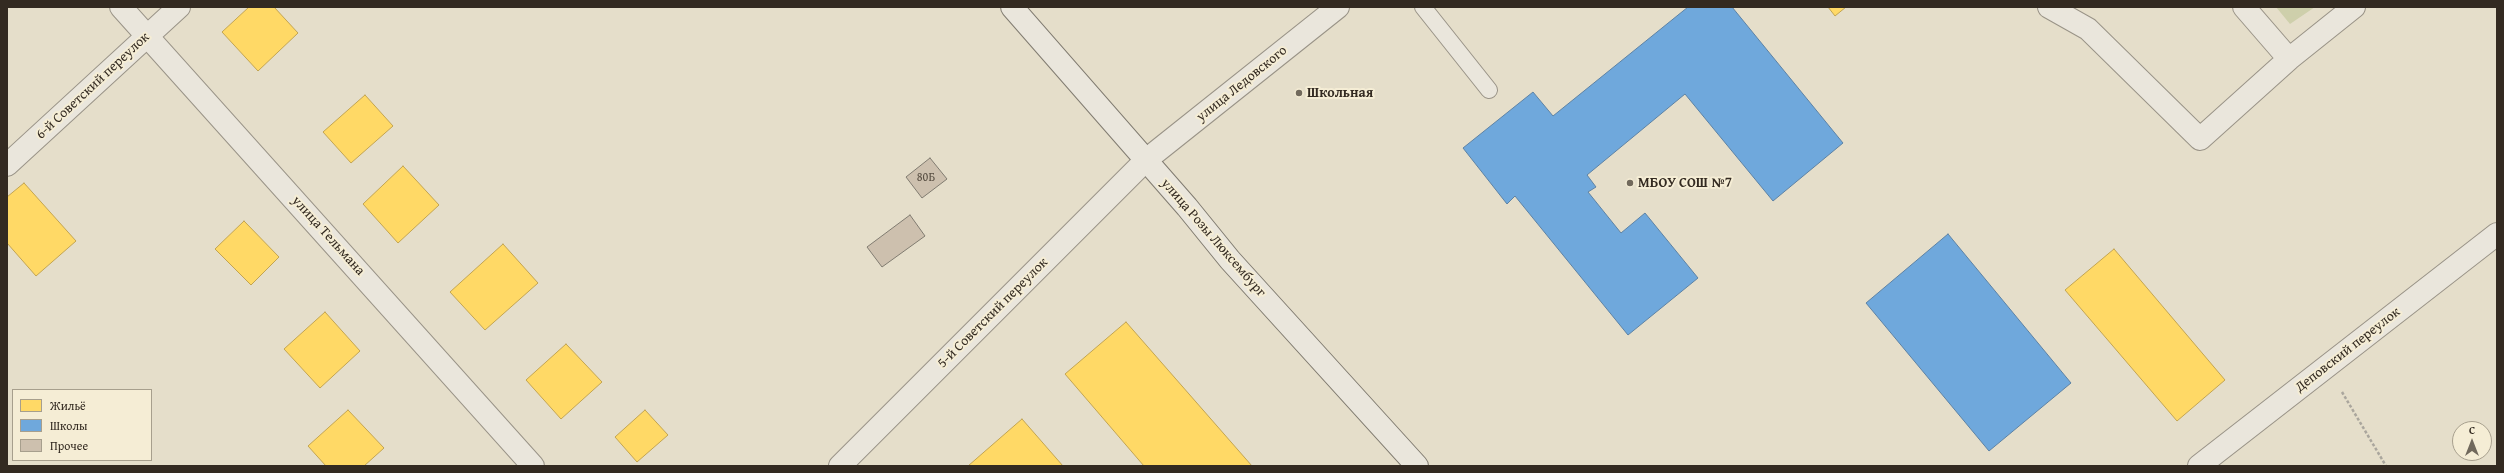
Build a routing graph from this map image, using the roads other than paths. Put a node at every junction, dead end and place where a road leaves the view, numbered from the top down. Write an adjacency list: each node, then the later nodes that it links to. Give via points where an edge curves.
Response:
1 (121, 7): 9 (street, улица Тельмана)
2 (179, 7): 9 (street, 6-й Советский переулок)
3 (1012, 7): 12 (street, улица Розы Люксембург)
4 (1338, 7): 12 (street, улица Ледовского)
5 (1423, 7): 11 (lane)
6 (2049, 7): 10 (street, via 2088,29 2200,139)
7 (2244, 7): 10 (street)
8 (2354, 7): 10 (street)
9 (147, 35): 13 (street, 6-й Советский переулок); 15 (street, улица Тельмана)
10 (2289, 59)
11 (1489, 90)
12 (1146, 160): 16 (street, 5-й Советский переулок); 17 (street, улица Розы Люксембург, via 1230,260)
13 (7, 165)
14 (2497, 234): 18 (street, Деповский переулок)
15 (534, 466)
16 (840, 466)
17 (1417, 466)
18 (2198, 466)

